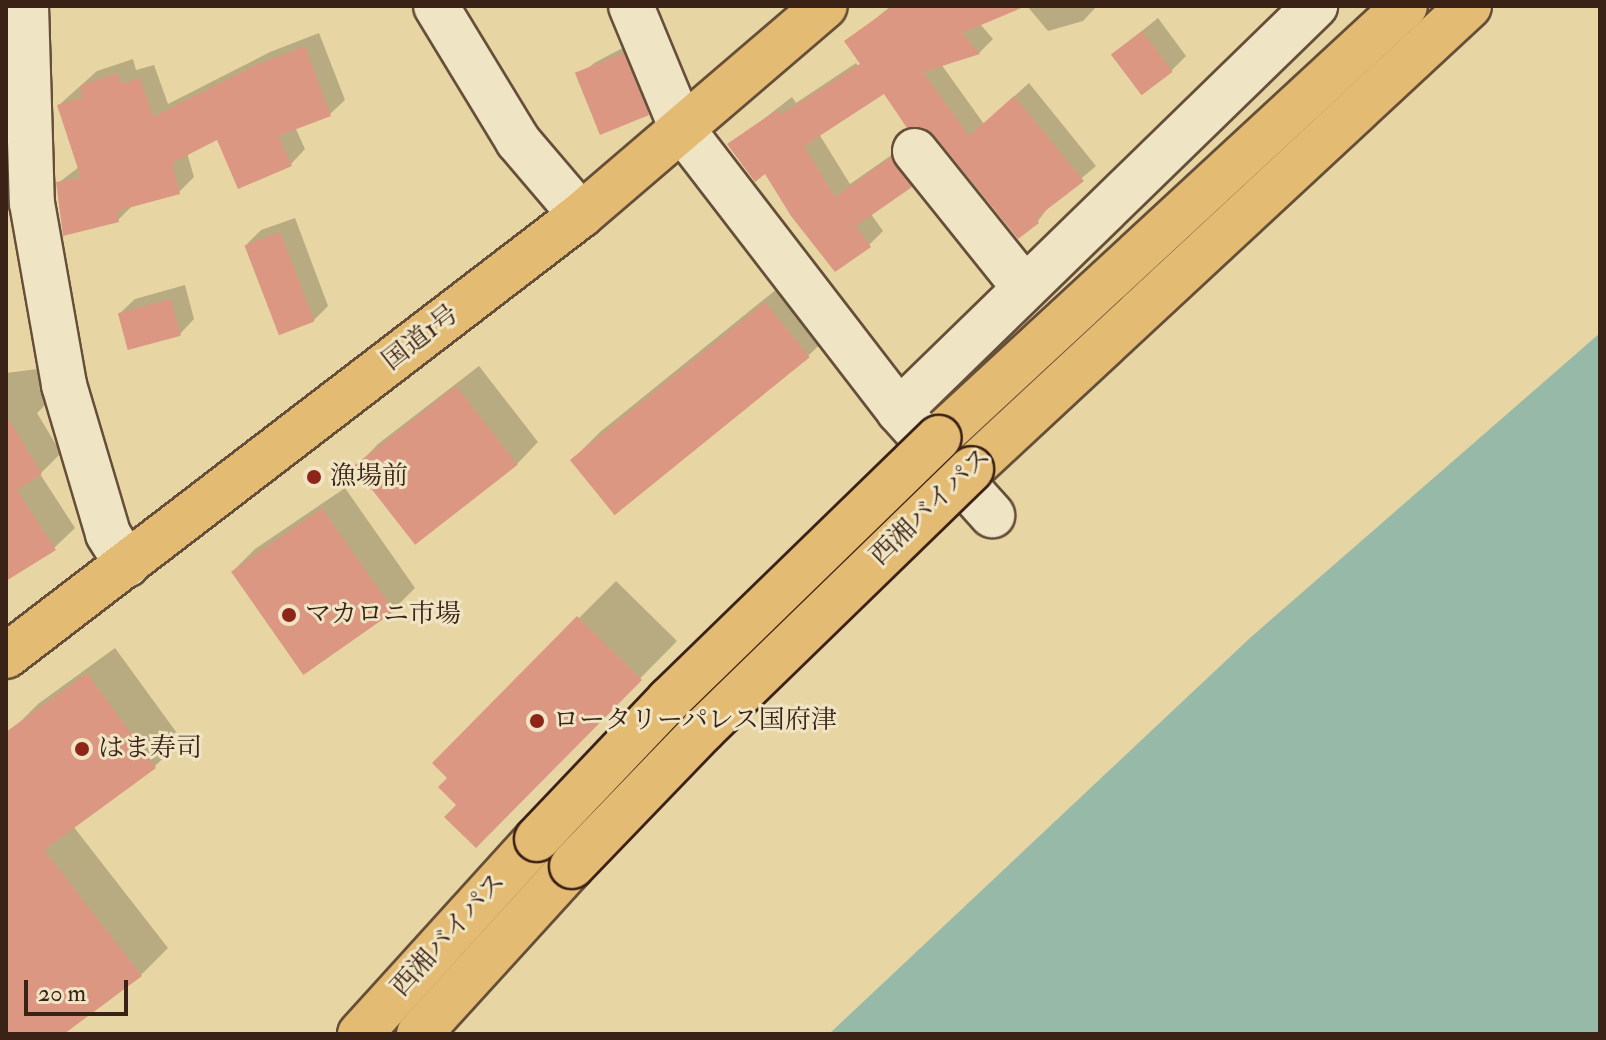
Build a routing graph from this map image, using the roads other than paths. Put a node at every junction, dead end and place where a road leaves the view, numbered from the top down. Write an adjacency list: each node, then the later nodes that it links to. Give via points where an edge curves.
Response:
1 (26, 6): 10 (street)
2 (436, 6): 11 (street, via 518,141)
3 (631, 6): 8 (street)
4 (825, 6): 8 (highway, 国道1号)
5 (1315, 6): 12 (street)
6 (1405, 6): 17 (highway, 西湘バイパス, bridge, via 938,438 669,700)
7 (1469, 6): 18 (highway, 西湘バイパス, bridge, via 971,469 726,707)
8 (682, 129): 11 (highway, 国道1号); 13 (street)
9 (915, 151): 12 (street)
10 (19, 201): 15 (street, via 64,385 108,534)
11 (581, 215): 15 (highway, 国道1号)
12 (1024, 287): 13 (street)
13 (899, 411): 14 (street)
14 (992, 515)
15 (127, 565): 16 (highway, 国道1号)
16 (6, 656)
17 (360, 1034)
18 (419, 1034)

